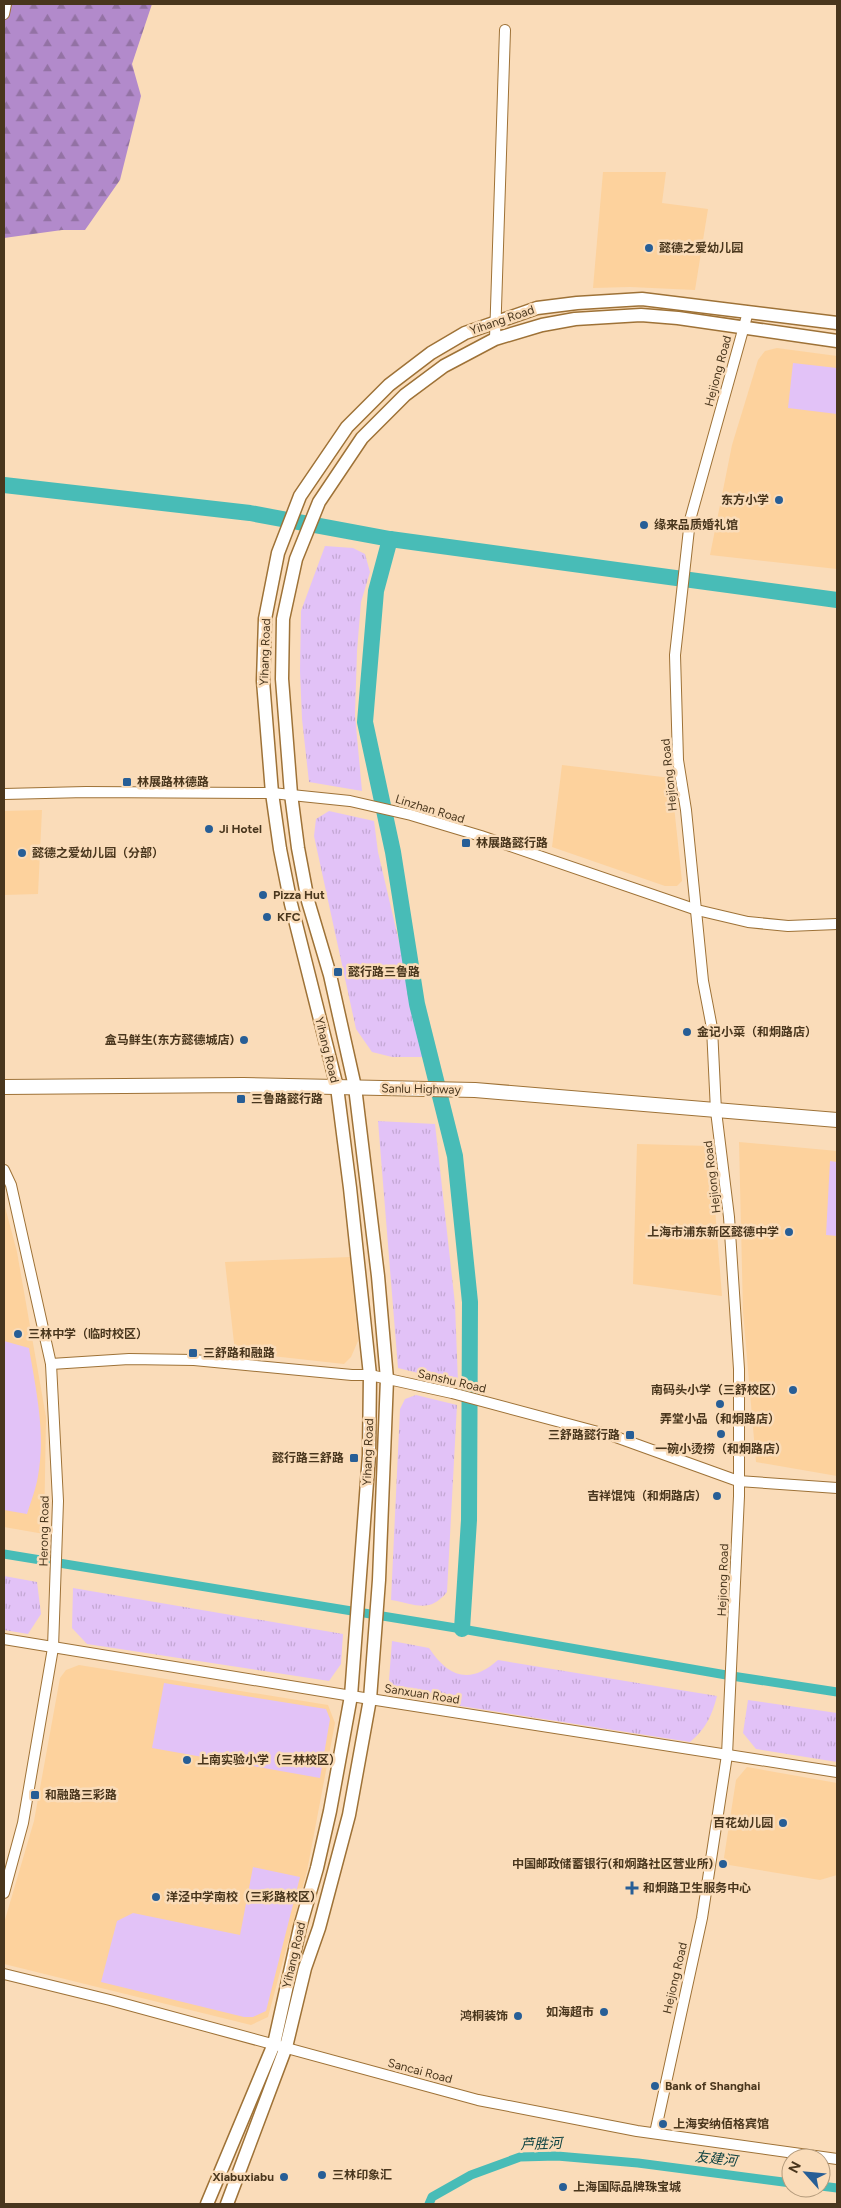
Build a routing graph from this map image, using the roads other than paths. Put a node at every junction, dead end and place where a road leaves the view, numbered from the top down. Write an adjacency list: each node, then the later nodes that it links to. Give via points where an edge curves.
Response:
1 (6, 4): 2 (street)
2 (4, 14)
3 (505, 30): 5 (street)
4 (748, 312): 5 (street, Yihang Road, via 642,299 537,308); 6 (street, Yihang Road); 7 (street, Hejiong Road)
5 (495, 322): 8 (street); 10 (street, Yihang Road, via 465,333 430,353 389,385 347,427 300,496 278,553 264,618 263,681)
6 (837, 323)
7 (743, 328): 8 (street, Yihang Road, via 678,318 608,316 542,325); 9 (street, Yihang Road); 13 (street, Hejiong Road, via 690,520 675,655 678,760)
8 (495, 340): 12 (street, Yihang Road, via 444,366 405,395 362,438 319,502 296,560 283,619 282,679)
9 (837, 341)
10 (272, 793): 11 (street, Linzhan Road); 12 (street, Linzhan Road); 16 (street, Yihang Road, via 291,904)
11 (4, 794)
12 (291, 794): 13 (street, Linzhan Road, via 350,801 411,815); 17 (street, Yihang Road, via 308,901 330,974)
13 (696, 910): 14 (street, Linzhan Road, via 748,922 788,926); 18 (street, Hejiong Road, via 712,1028)
14 (837, 924)
15 (4, 1087): 16 (main road, Sanlu Highway)
16 (337, 1087): 17 (main road, Sanlu Highway); 22 (street, Yihang Road)
17 (355, 1088): 18 (main road, Sanlu Highway, via 483,1091); 23 (street, Yihang Road)
18 (716, 1111): 19 (main road, Sanlu Highway); 24 (street, Hejiong Road, via 729,1217 739,1369)
19 (837, 1120)
20 (4, 1170): 21 (street, Herong Road, via 11,1185)
21 (51, 1364): 22 (street, Sanshu Road, via 129,1358 194,1360); 27 (street, Herong Road, via 58,1501)
22 (370, 1375): 23 (street, Sanshu Road); 28 (street, Yihang Road, via 369,1455)
23 (387, 1379): 24 (street, Sanshu Road, via 613,1436); 29 (street, Yihang Road, via 379,1580)
24 (738, 1481): 25 (street, Sanshu Road); 30 (street, Hejiong Road)
25 (837, 1488)
26 (4, 1639): 27 (street, Sanxuan Road)
27 (53, 1648): 28 (street, Sanxuan Road); 32 (street, Herong Road, via 23,1823)
28 (352, 1696): 29 (street, Sanxuan Road); 34 (street, Yihang Road, via 330,1811 300,1927)
29 (370, 1699): 30 (street, Sanxuan Road); 34 (street, Yihang Road, via 348,1815 321,1918)
30 (727, 1755): 31 (street, Sanxuan Road); 35 (street, Hejiong Road, via 702,1918)
31 (837, 1772)
32 (4, 1893)
33 (4, 1974): 34 (street, Sancai Road)
34 (280, 2046): 35 (street, Sancai Road, via 478,2100); 37 (street, Yihang Road); 38 (street, Yihang Road)
35 (655, 2133): 36 (street, Sancai Road)
36 (837, 2159)
37 (208, 2204)
38 (227, 2204)

